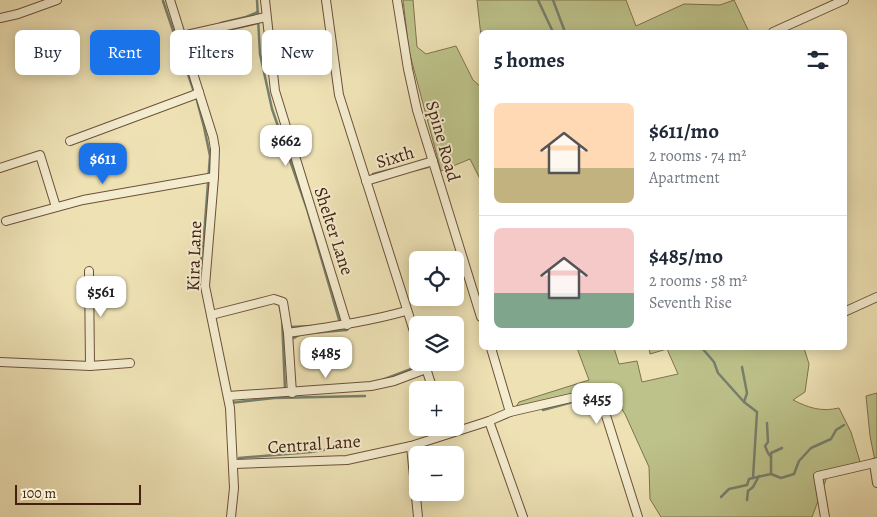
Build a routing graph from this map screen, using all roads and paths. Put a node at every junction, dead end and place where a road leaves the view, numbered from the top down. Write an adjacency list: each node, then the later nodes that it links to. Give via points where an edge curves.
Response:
1 (57, 0): 7 (street)
2 (170, 0): 9 (street, Kira Lane)
3 (265, 0): 8 (street, Shelter Lane)
4 (326, 0): 18 (street, via 339,95)
5 (397, 0): 15 (street, Spine Road, via 417,110)
6 (844, 0): 11 (street)
7 (0, 18)
8 (261, 18): 10 (street); 28 (street, Shelter Lane, via 275,91)
9 (180, 30)
10 (208, 30)
11 (777, 30)
12 (191, 75): 13 (street, Kira Lane)
13 (196, 94): 14 (street); 17 (street, Kira Lane, via 213,137 215,149)
14 (70, 142)
15 (433, 161): 18 (street, Sixth); 23 (street, Spine Road)
16 (0, 168): 19 (street, via 40,155)
17 (210, 177): 19 (street); 26 (street, Kira Lane, via 205,277)
18 (366, 181): 24 (street)
19 (56, 207): 20 (street)
20 (6, 221)
21 (89, 271): 33 (street)
22 (877, 297): 25 (street)
23 (479, 310)
24 (406, 311): 27 (street); 28 (street)
25 (847, 311)
26 (211, 315): 29 (street, via 278,299 283,302); 36 (street, Kira Lane)
27 (409, 319)
28 (347, 325): 29 (street)
29 (288, 333): 35 (street)
30 (492, 350): 37 (street)
31 (0, 362): 33 (street)
32 (130, 363): 33 (street)
33 (90, 366)
34 (415, 371): 35 (street, via 394,381 371,386)
35 (292, 393): 36 (street)
36 (228, 396): 44 (street, Kira Lane)
37 (510, 412): 38 (street, Central Lane); 50 (street, via 584,394 598,398)
38 (489, 421): 39 (street, Central Lane); 49 (street)
39 (464, 427)
40 (434, 436): 42 (street, Central Lane)
41 (409, 446): 44 (street, Central Lane, via 347,460)
42 (411, 446)
43 (875, 462): 45 (street); 51 (street, via 818,476)
44 (234, 464): 47 (street, Kira Lane)
45 (877, 483)
46 (416, 501): 48 (street)
47 (231, 517)
48 (418, 517)
49 (523, 517)
50 (638, 517)
51 (825, 517)

